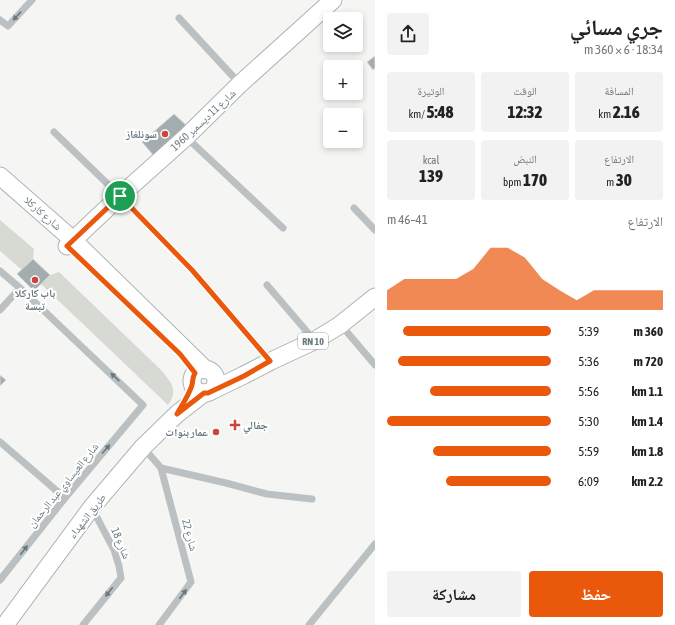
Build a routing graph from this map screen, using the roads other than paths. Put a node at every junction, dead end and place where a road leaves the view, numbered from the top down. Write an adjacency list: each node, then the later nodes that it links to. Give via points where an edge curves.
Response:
1 (32, 0): 4 (street, one-way to 4, via 8,26)
2 (328, 2): 5 (main road, شارع 11 ديسمبر 1960)
3 (179, 18): 5 (street)
4 (0, 20)
5 (240, 84): 7 (main road, شارع 11 ديسمبر 1960)
6 (54, 132): 10 (street)
7 (186, 137): 10 (main road, شارع 11 ديسمبر 1960); 12 (street)
8 (0, 176): 14 (main road, شارع كاركلا)
9 (0, 188): 14 (main road, شارع كاركلا)
10 (120, 196): 14 (main road, شارع 11 ديسمبر 1960); 22 (street, via 192,270)
11 (354, 208): 13 (street)
12 (283, 228)
13 (375, 230)
14 (70, 243): 24 (main road, شارع كاركلا)
15 (0, 271): 17 (street)
16 (266, 285): 21 (street)
17 (20, 288): 19 (street); 28 (street, شارع العيساوي عبد الرحمان, one-way to 17, via 143,405)
18 (375, 297): 20 (main road, RN 10)
19 (0, 310)
20 (340, 325): 21 (main road, RN 10); 23 (street)
21 (314, 341): 22 (main road, RN 10)
22 (270, 361): 24 (main road, RN 10, via 244,376 216,373)
23 (375, 365)
24 (203, 380): 26 (main road, طريق الشهداء, via 185,400 177,414)
25 (0, 442): 28 (street)
26 (143, 447): 27 (street, شارع 22); 30 (main road, طريق الشهداء)
27 (161, 468): 29 (street, via 267,494); 35 (street, شارع 22, one-way to 27, via 192,582)
28 (65, 498): 32 (street, شارع العيساوي عبد الرحمان, one-way to 28)
29 (312, 499)
30 (92, 508): 33 (main road, طريق الشهداء); 34 (street, شارع 18, one-way to 34, via 114,550 121,578)
31 (375, 544): 36 (street)
32 (0, 580)
33 (5, 625)
34 (83, 625)
35 (159, 625)
36 (309, 625)

